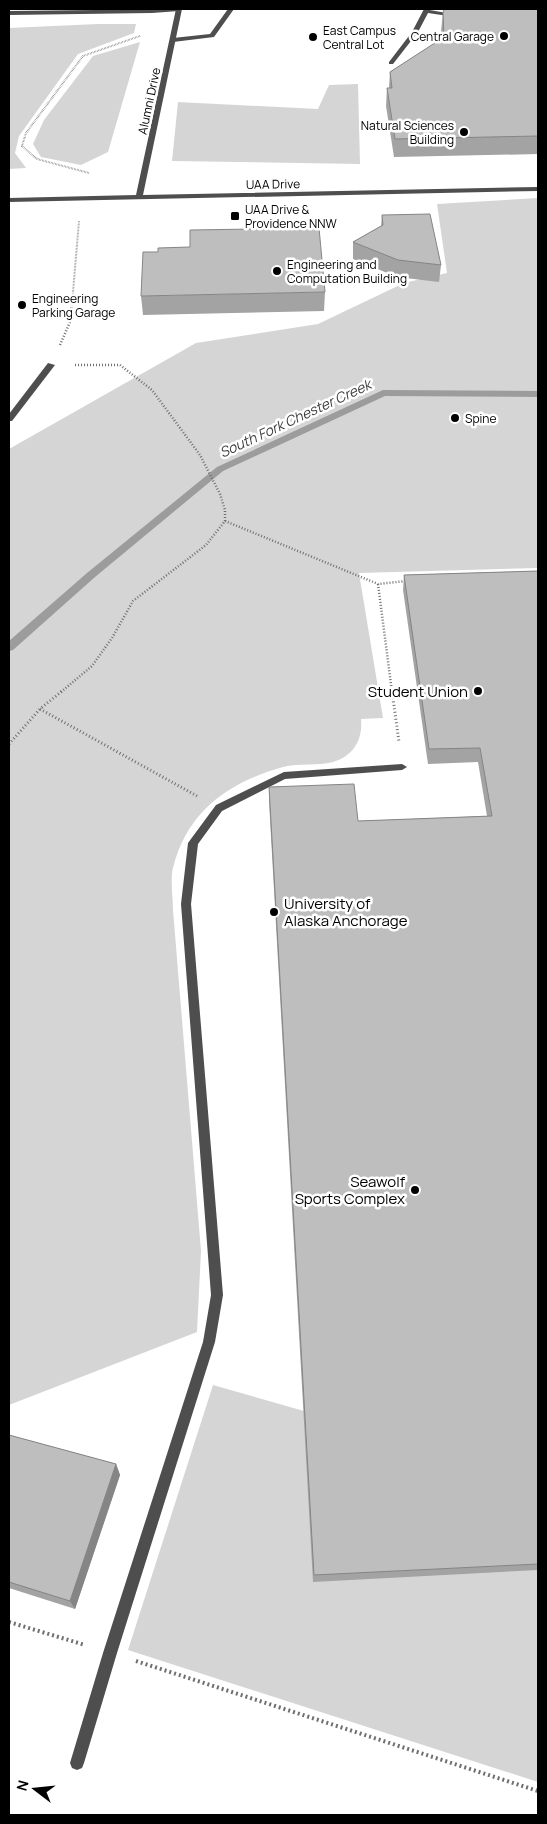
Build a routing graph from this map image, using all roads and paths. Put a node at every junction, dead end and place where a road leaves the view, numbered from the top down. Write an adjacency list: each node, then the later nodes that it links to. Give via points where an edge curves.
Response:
1 (179, 9): 4 (street); 7 (street, Alumni Drive)
2 (231, 9): 7 (street, via 212,36)
3 (427, 10): 6 (street); 8 (street)
4 (152, 11): 5 (street); 9 (path, via 147,34 83,56 26,133 22,146 37,159)
5 (9, 13)
6 (461, 16)
7 (173, 40): 11 (street, Alumni Drive)
8 (392, 63)
9 (94, 174)
10 (538, 189): 11 (street, UAA Drive)
11 (139, 197): 12 (street, UAA Drive)
12 (9, 200)
13 (79, 219): 14 (path)
14 (70, 322)
15 (51, 365): 16 (street); 17 (path, via 120,365 152,390 200,454 220,494)
16 (9, 419)
17 (225, 521): 19 (path); 20 (path, via 206,545 133,601 92,666)
18 (415, 580): 19 (path)
19 (378, 584): 22 (path)
20 (40, 709): 21 (path); 23 (path)
21 (9, 744)
22 (402, 767): 23 (street, via 284,776)
23 (219, 808): 25 (street, via 193,843 186,904 217,1295 210,1342)
24 (9, 1622): 25 (path)
25 (110, 1653): 26 (street); 27 (path)
26 (77, 1763)
27 (538, 1791)

